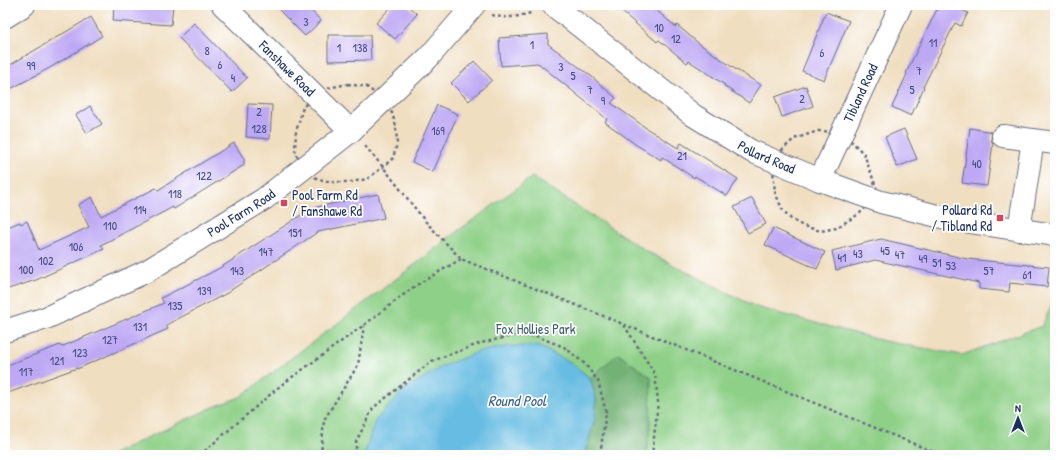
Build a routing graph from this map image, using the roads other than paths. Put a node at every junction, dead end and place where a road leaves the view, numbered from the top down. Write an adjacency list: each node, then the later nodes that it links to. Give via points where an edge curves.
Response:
1 (24, 5): 6 (street)
2 (223, 5): 7 (street, Fanshawe Road)
3 (901, 5): 11 (street, Tibland Road)
4 (472, 7): 7 (street, Pool Farm Road, via 428,58)
5 (546, 7): 11 (street, Pollard Road, via 693,115 751,151)
6 (5, 17)
7 (351, 131): 14 (street, Pool Farm Road, via 264,199 147,270 46,318)
8 (1003, 136): 9 (street)
9 (1033, 140): 10 (street); 12 (street)
10 (1055, 143)
11 (820, 180): 12 (street, Pollard Road, via 904,208 950,219)
12 (1019, 230): 13 (street, Pollard Road)
13 (1055, 235)
14 (5, 331)

